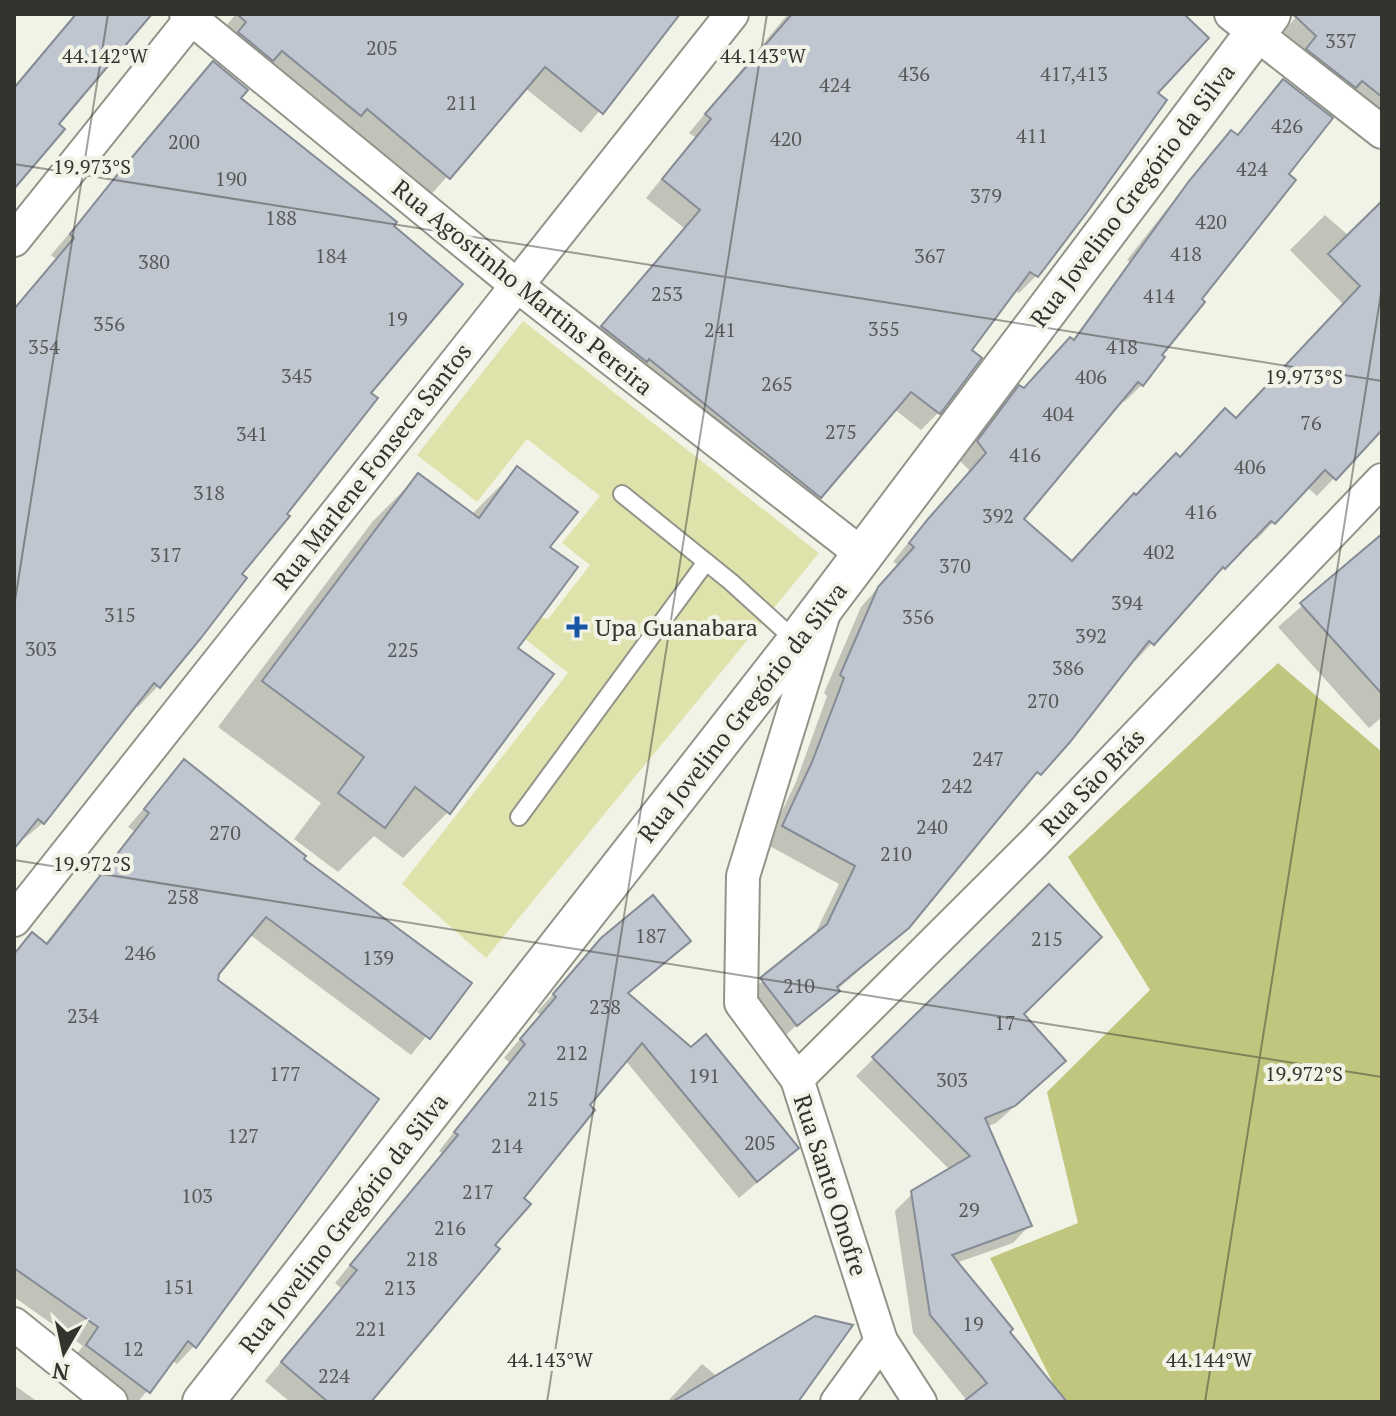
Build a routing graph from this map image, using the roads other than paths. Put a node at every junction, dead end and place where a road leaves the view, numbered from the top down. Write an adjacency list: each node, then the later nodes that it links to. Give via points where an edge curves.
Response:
1 (732, 14): 6 (street, Rua Marlene Fonseca Santos)
2 (191, 16): 5 (street); 6 (street, Rua Agostinho Martins Pereira)
3 (1252, 20): 4 (street); 9 (street, Rua Jovelino Gregório da Silva)
4 (1382, 132)
5 (14, 240)
6 (515, 284): 9 (street, Rua Agostinho Martins Pereira); 14 (street, Rua Marlene Fonseca Santos)
7 (1382, 480): 15 (street, Rua São Brás, via 1033,844)
8 (622, 494): 10 (lane)
9 (863, 555): 11 (street, Rua Jovelino Gregório da Silva)
10 (706, 562): 12 (lane); 13 (lane)
11 (828, 601): 12 (street, Rua Jovelino Gregório da Silva); 15 (street, Rua Santo Onofre, via 743,876 741,1003)
12 (797, 642): 19 (street, Rua Jovelino Gregório da Silva)
13 (519, 817)
14 (14, 920)
15 (797, 1079): 17 (street, Rua Santo Onofre)
16 (14, 1324): 18 (street)
17 (881, 1341): 20 (street); 21 (street, Rua Santo Onofre)
18 (111, 1402)
19 (203, 1402)
20 (837, 1402)
21 (920, 1402)

